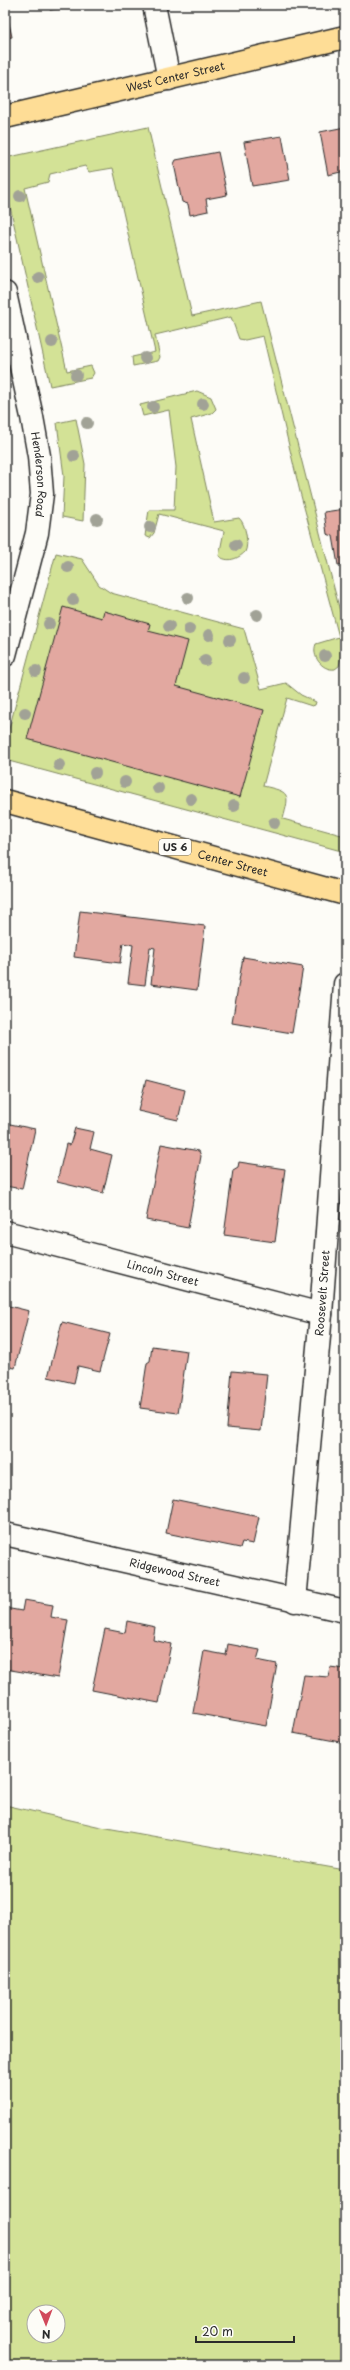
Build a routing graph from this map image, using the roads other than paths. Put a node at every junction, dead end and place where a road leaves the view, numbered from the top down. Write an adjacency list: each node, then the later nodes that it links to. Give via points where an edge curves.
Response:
1 (154, 5): 3 (street)
2 (345, 37): 3 (main road, West Center Street)
3 (169, 78): 4 (main road, West Center Street)
4 (5, 117)
5 (5, 294): 6 (street, Henderson Road, via 36,443 42,494 37,533)
6 (5, 655)
7 (5, 801): 8 (main road, Center Street / US 6)
8 (345, 894)
9 (345, 984): 11 (street, Roosevelt Street)
10 (5, 1232): 11 (street, Lincoln Street)
11 (321, 1314): 13 (street, Roosevelt Street)
12 (5, 1534): 13 (street, Ridgewood Street)
13 (295, 1601): 14 (street, Ridgewood Street)
14 (345, 1612)

